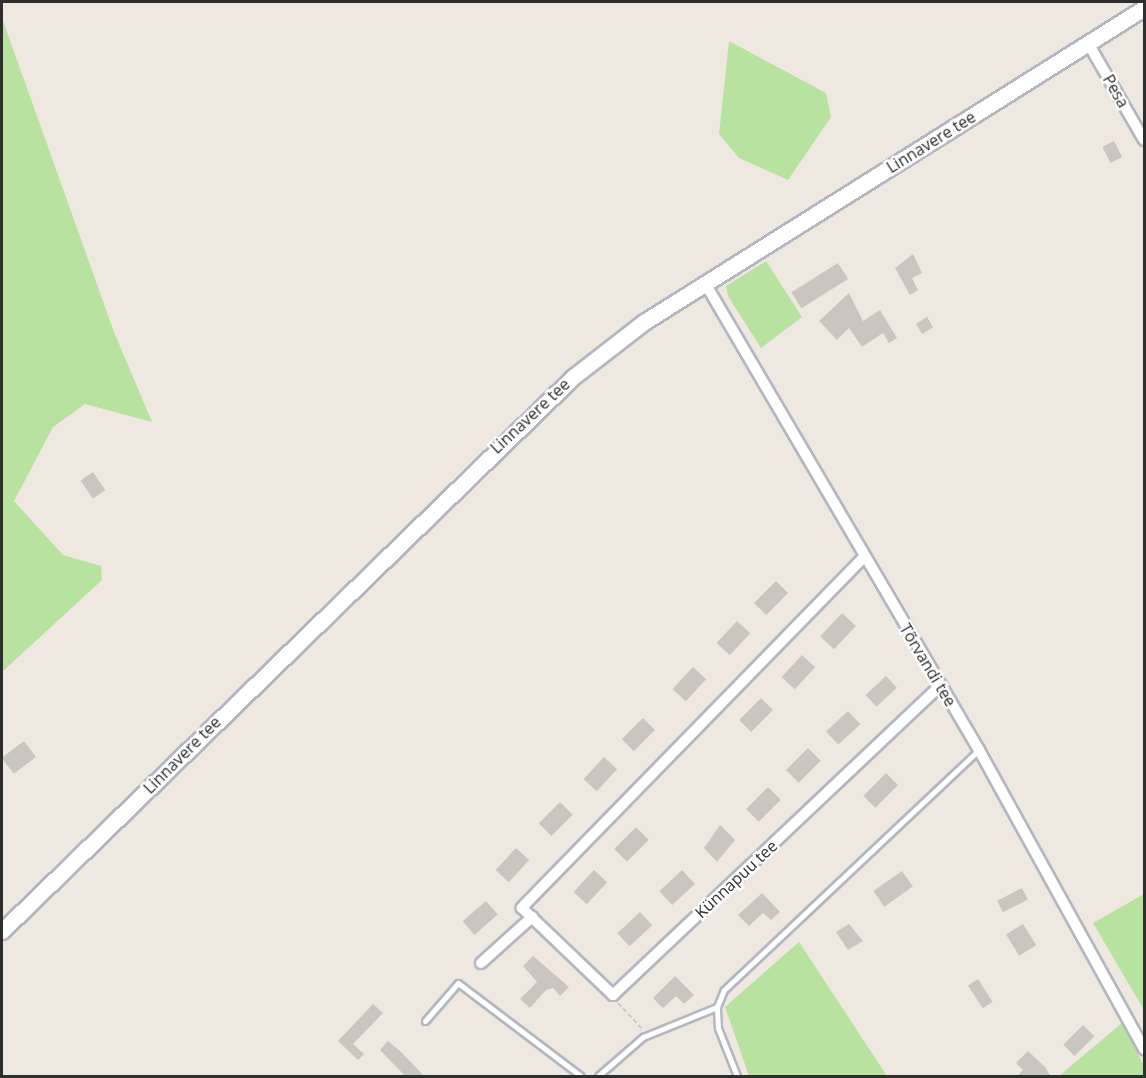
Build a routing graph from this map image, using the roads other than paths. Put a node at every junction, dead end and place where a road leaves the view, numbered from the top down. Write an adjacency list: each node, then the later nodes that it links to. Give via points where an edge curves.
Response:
1 (1144, 8): 2 (street, Linnavere tee)
2 (1088, 43): 3 (street, Pesa); 4 (street, Linnavere tee)
3 (1144, 140)
4 (705, 283): 5 (street, Tõrvandi tee); 9 (street, Linnavere tee, via 590,363 502,442)
5 (863, 558): 6 (street, Tõrvandi tee); 8 (street, via 522,908)
6 (940, 686): 7 (street, Tõrvandi tee); 8 (street, Künnapuu tee, via 613,996)
7 (980, 750): 11 (lane, via 724,990); 13 (street, Tõrvandi tee)
8 (532, 917): 10 (street)
9 (2, 931)
10 (481, 963)
11 (717, 1007): 15 (lane, via 648,1035); 16 (lane, via 718,1028)
12 (425, 1021): 14 (lane, via 458,982)
13 (1144, 1049)
14 (581, 1077)
15 (598, 1077)
16 (737, 1077)

